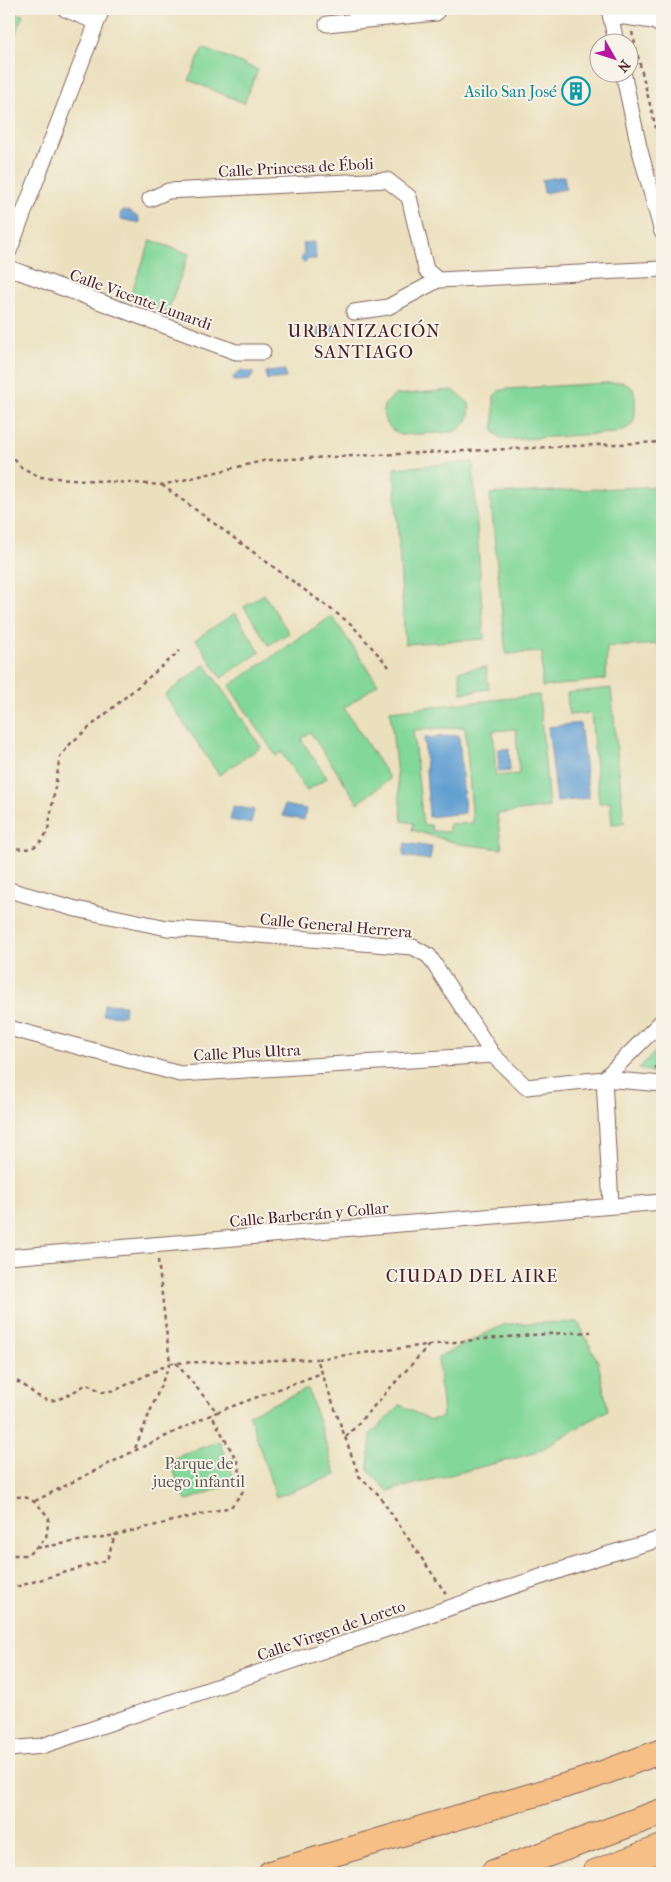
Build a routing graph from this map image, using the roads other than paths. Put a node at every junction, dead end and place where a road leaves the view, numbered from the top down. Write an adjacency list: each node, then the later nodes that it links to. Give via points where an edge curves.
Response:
1 (65, 9): 4 (street)
2 (435, 9): 5 (street, via 436,13)
3 (610, 12): 6 (street); 7 (street)
4 (99, 15): 11 (street)
5 (327, 24)
6 (662, 26)
7 (614, 32)
8 (625, 82): 10 (street)
9 (150, 199): 14 (street, Calle Princesa de Éboli, via 168,191 387,180 409,197 426,270)
10 (662, 232)
11 (9, 247)
12 (9, 268): 16 (street, Calle Vicente Lunardi, via 236,352)
13 (662, 269): 14 (street)
14 (438, 280): 15 (street, via 388,307)
15 (354, 312)
16 (263, 352)
17 (9, 890): 20 (street, Calle General Herrera, via 76,909 167,928 413,947 429,956)
18 (662, 1021): 21 (street)
19 (9, 1028): 20 (street, Calle Plus Ultra, via 180,1074)
20 (494, 1055): 21 (street, Calle General Herrera, via 526,1086)
21 (604, 1079): 22 (street); 24 (street)
22 (662, 1084)
23 (662, 1202): 24 (street, Calle Barberán y Collar)
24 (612, 1205): 25 (street, Calle Barberán y Collar)
25 (9, 1257)
26 (662, 1536): 27 (street, Calle Virgen de Loreto, via 42,1746)
27 (9, 1749)
28 (662, 1751): 31 (highway, via 584,1780)
29 (662, 1812): 32 (highway)
30 (662, 1848): 33 (highway)
31 (270, 1873)
32 (494, 1873)
33 (595, 1873)

